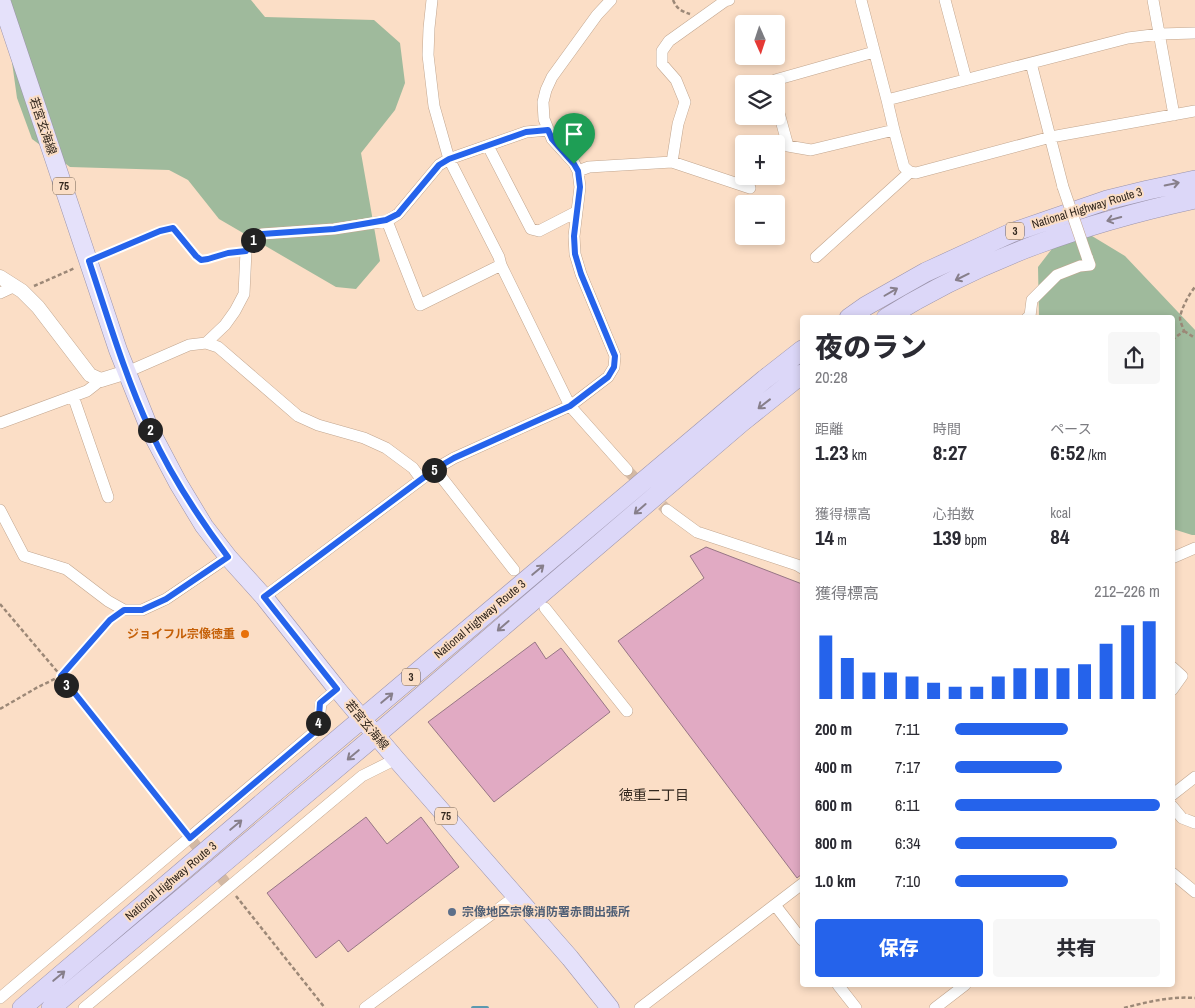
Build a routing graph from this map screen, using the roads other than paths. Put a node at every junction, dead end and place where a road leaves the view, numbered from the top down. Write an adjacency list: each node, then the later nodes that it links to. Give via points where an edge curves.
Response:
1 (1, 0): 41 (main road, 若宮玄海線 / 75)
2 (432, 0): 22 (street, via 428,55 434,106)
3 (610, 0): 18 (street, via 552,77 543,102)
4 (729, 0): 23 (street, via 669,41 662,51 662,64 676,80 685,102)
5 (861, 0): 10 (street)
6 (947, 0): 13 (street)
7 (1153, 0): 9 (street)
8 (1195, 33): 9 (street)
9 (1160, 34): 11 (street, via 1128,38); 16 (street)
10 (874, 52): 12 (street); 14 (street)
11 (1031, 63): 13 (street); 20 (street)
12 (785, 77)
13 (966, 79): 14 (street)
14 (887, 100): 19 (street)
15 (1195, 111): 16 (street)
16 (1174, 115): 20 (street)
17 (782, 125): 19 (street, via 788,146 811,150)
18 (548, 130): 21 (street, via 526,132); 24 (street)
19 (894, 130): 25 (street, via 904,167)
20 (1051, 138): 25 (street); 38 (street, bridge, via 1063,187 1090,265 1057,275 1032,300)
21 (488, 146): 22 (street); 29 (street, via 530,229 539,231)
22 (449, 159): 30 (street, via 439,165 398,214); 32 (street)
23 (672, 162): 24 (street, via 590,167); 27 (street)
24 (578, 171): 29 (street, via 580,187)
25 (910, 172): 31 (street)
26 (1195, 180): 36 (highway, National Highway Route 3 / 3, one-way to 26, via 926,272 1011,233 1107,200)
27 (750, 188)
28 (1195, 200): 37 (highway, National Highway Route 3 / 3, one-way to 37, via 1108,220 1023,249 952,281)
29 (576, 212): 45 (street, via 575,254 615,356 614,367 608,377)
30 (386, 220): 32 (street, via 420,305); 39 (street, via 334,229 262,234 249,242 244,294 225,325)
31 (816, 257)
32 (501, 266): 45 (street)
33 (0, 277): 34 (street)
34 (18, 289): 35 (street); 43 (street, via 38,307 90,375)
35 (0, 293)
36 (853, 315)
37 (891, 315)
38 (1030, 315)
39 (206, 343): 41 (street, via 189,344); 49 (street, via 218,347 298,416 386,448 413,468)
40 (800, 352): 64 (highway, National Highway Route 3 / 3, one-way to 40)
41 (126, 372): 43 (street); 54 (main road, 若宮玄海線 / 75, via 150,430 178,483 204,526)
42 (800, 376): 65 (highway, National Highway Route 3 / 3, one-way to 65)
43 (101, 380): 44 (street)
44 (73, 396): 46 (street); 50 (street)
45 (570, 406): 47 (street); 48 (street)
46 (0, 423)
47 (435, 469): 49 (street); 57 (street)
48 (627, 470)
49 (421, 479): 58 (street)
50 (108, 498)
51 (0, 510): 54 (street, via 24,556 66,569 124,610 142,610 166,599)
52 (667, 510): 56 (street, via 697,532)
53 (1195, 548): 55 (street)
54 (228, 557): 58 (main road, 若宮玄海線 / 75)
55 (1175, 557)
56 (800, 567)
57 (514, 570)
58 (264, 597): 62 (main road, 若宮玄海線 / 75)
59 (545, 608): 63 (street)
60 (1175, 670): 61 (street, via 1182,676)
61 (1175, 686)
62 (337, 689): 64 (main road, 若宮玄海線 / 75); 79 (street, via 320,703 318,729)
63 (627, 711)
64 (362, 718): 65 (main road, 若宮玄海線 / 75); 80 (highway, National Highway Route 3 / 3, one-way to 64)
65 (376, 735): 66 (main road, 若宮玄海線 / 75); 81 (highway, National Highway Route 3 / 3, one-way to 81)
66 (396, 758): 74 (main road, 若宮玄海線 / 75); 82 (street, via 362,776)
67 (1195, 776): 68 (street)
68 (1175, 793)
69 (1177, 821): 70 (street)
70 (1195, 823)
71 (1175, 875): 73 (street)
72 (800, 886): 75 (street)
73 (1195, 892)
74 (516, 896): 83 (street); 84 (main road, 若宮玄海線 / 75)
75 (775, 905): 76 (street); 85 (street)
76 (800, 937)
77 (840, 987): 86 (street)
78 (962, 987): 87 (street)
79 (0, 998)
80 (22, 1008)
81 (51, 1008)
82 (84, 1008)
83 (365, 1008)
84 (610, 1008)
85 (640, 1008)
86 (856, 1008)
87 (935, 1008)

